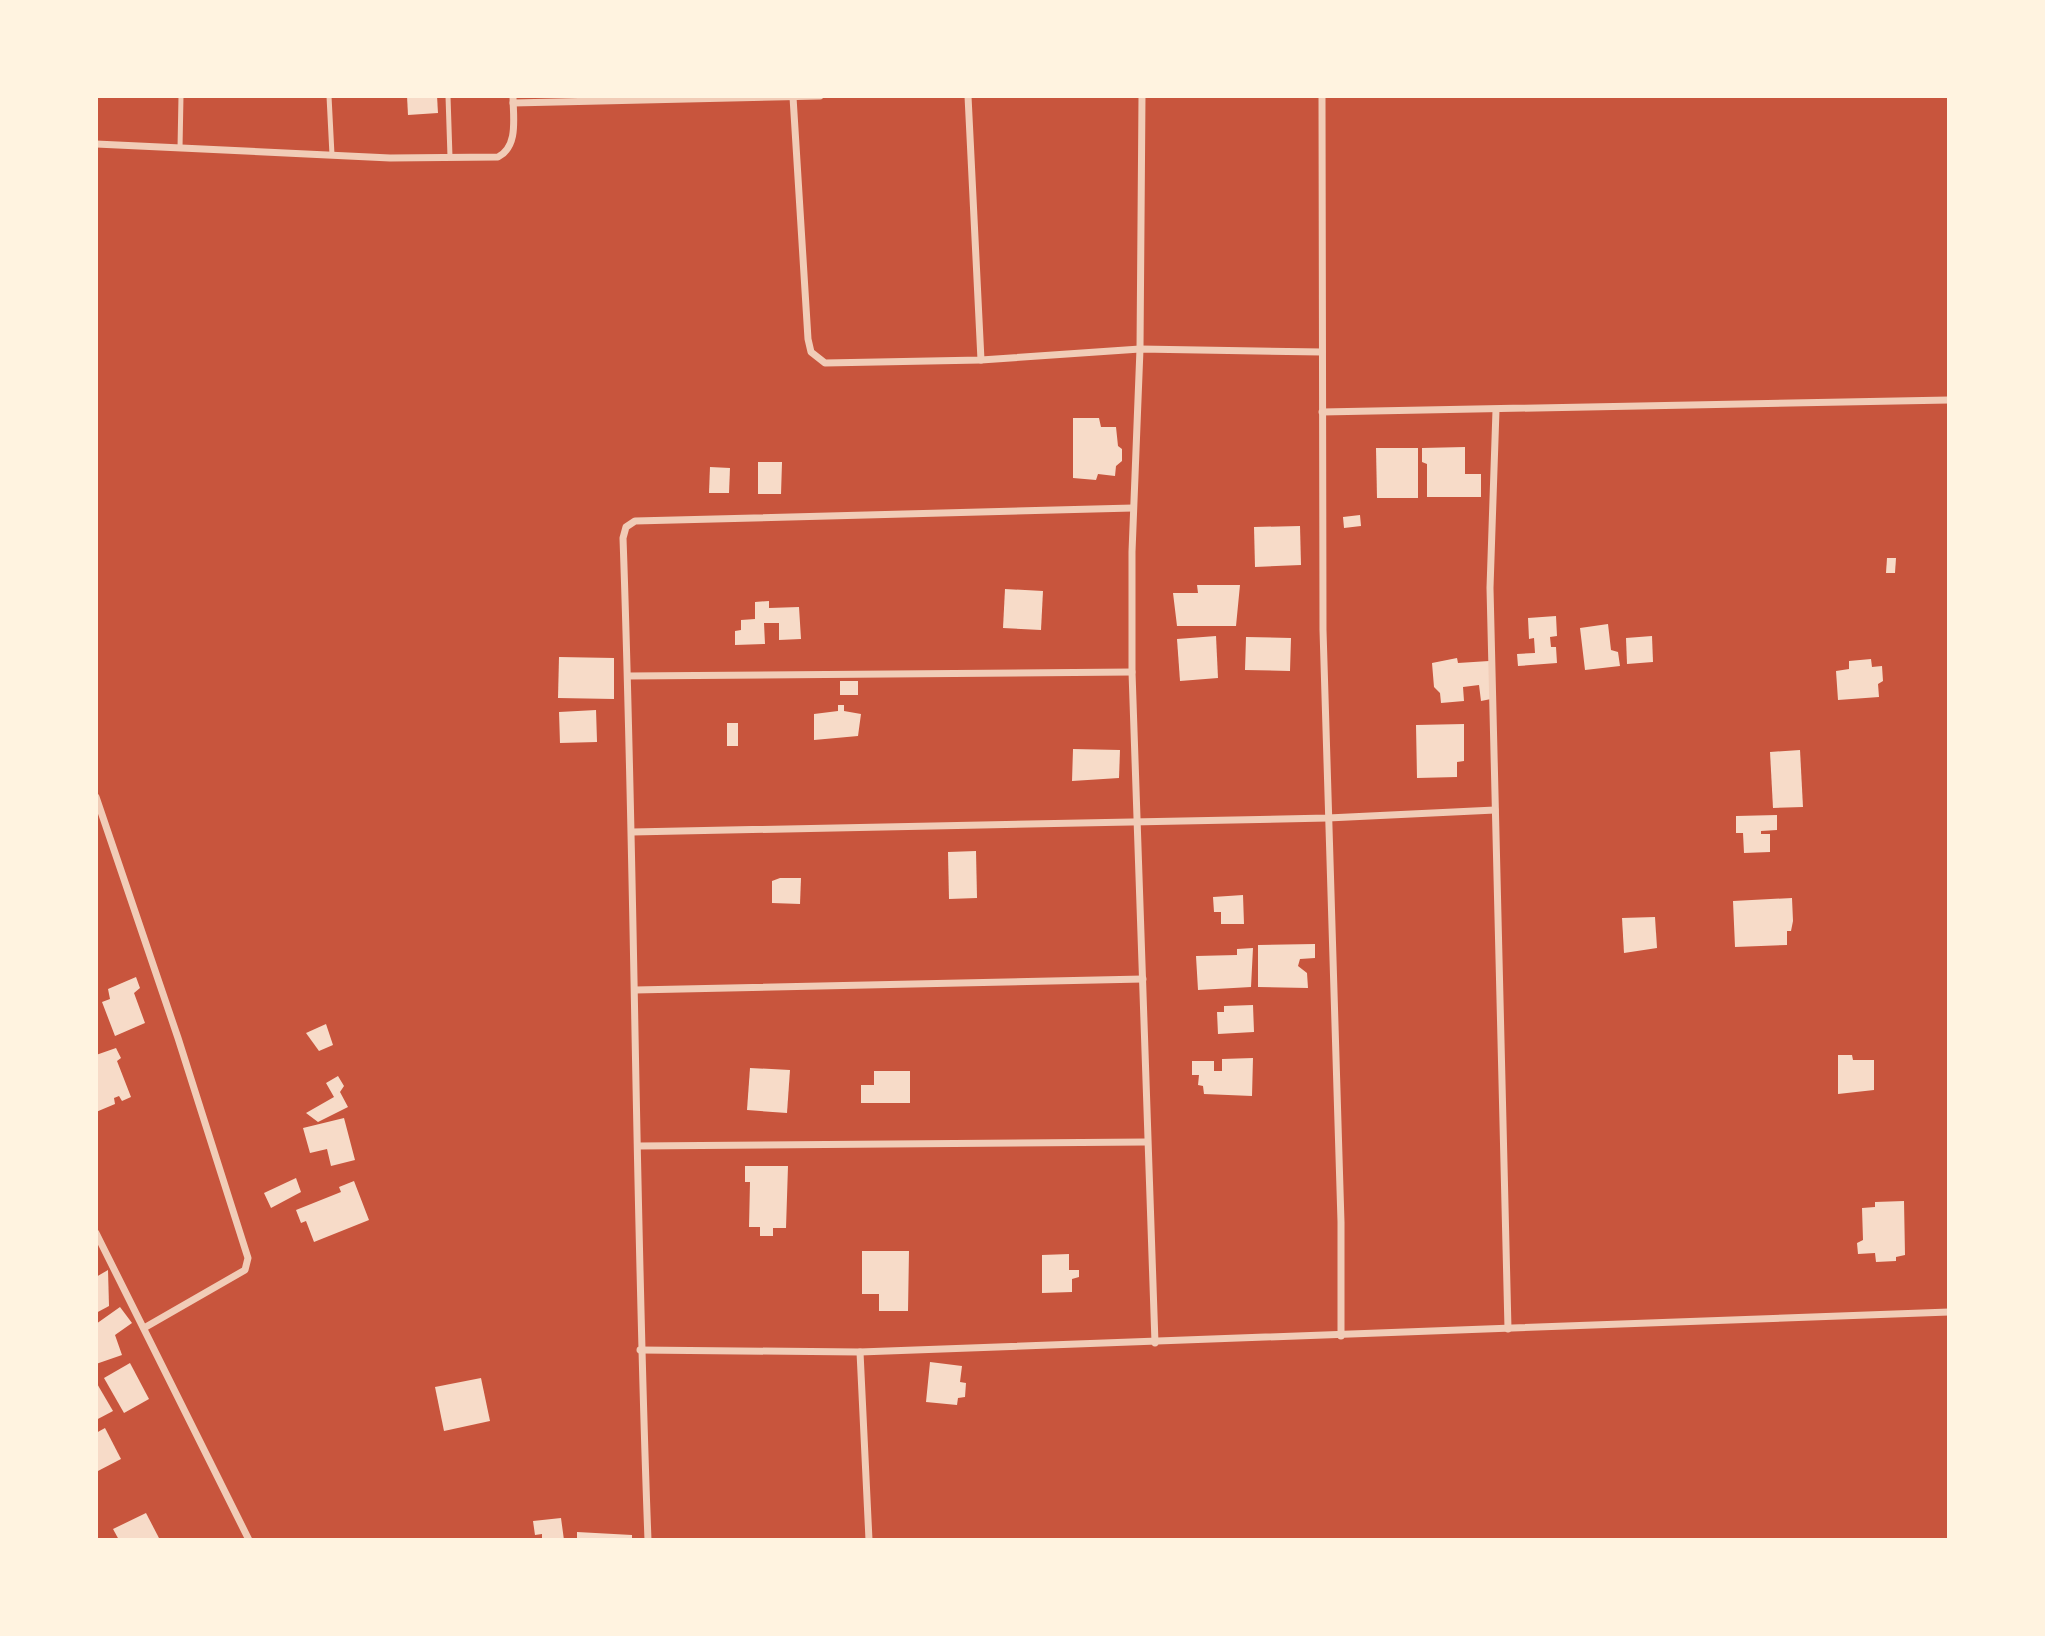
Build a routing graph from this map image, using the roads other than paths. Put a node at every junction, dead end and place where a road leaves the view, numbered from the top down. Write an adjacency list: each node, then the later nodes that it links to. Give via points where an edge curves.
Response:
1 (181, 96): 11 (lane)
2 (329, 96): 12 (lane)
3 (448, 96): 13 (lane)
4 (820, 96): 8 (street)
5 (968, 96): 16 (street)
6 (1142, 96): 14 (street)
7 (1322, 96): 15 (street)
8 (793, 97): 9 (street); 16 (street, via 811,352 825,363)
9 (513, 100): 13 (street, via 512,141 506,153)
10 (96, 144): 11 (street)
11 (180, 148): 12 (street)
12 (332, 155): 13 (street)
13 (450, 157)
14 (1140, 349): 15 (street); 16 (street); 20 (street)
15 (1322, 352): 19 (street)
16 (981, 360)
17 (1949, 400): 18 (street)
18 (1496, 410): 19 (street); 24 (street, via 1490,588)
19 (1322, 412): 25 (street)
20 (1133, 508): 21 (street); 22 (street, via 635,521 626,527 623,538)
21 (1132, 672): 22 (street); 26 (street)
22 (628, 676): 27 (street)
23 (96, 797): 34 (street, via 248,1258 245,1270)
24 (1495, 810): 25 (street); 35 (street)
25 (1328, 818): 26 (street); 36 (street)
26 (1139, 822): 27 (street); 28 (street)
27 (632, 832): 29 (street)
28 (1143, 979): 29 (street); 30 (street)
29 (635, 990): 31 (street)
30 (1146, 1142): 31 (street); 37 (street)
31 (638, 1146): 38 (street)
32 (96, 1233): 34 (street)
33 (1949, 1312): 35 (street)
34 (144, 1328): 40 (street)
35 (1508, 1329): 36 (street)
36 (1341, 1336): 37 (street)
37 (1155, 1343): 39 (street)
38 (640, 1350): 39 (street); 41 (street)
39 (860, 1352): 42 (street)
40 (249, 1540)
41 (648, 1540)
42 (869, 1540)

